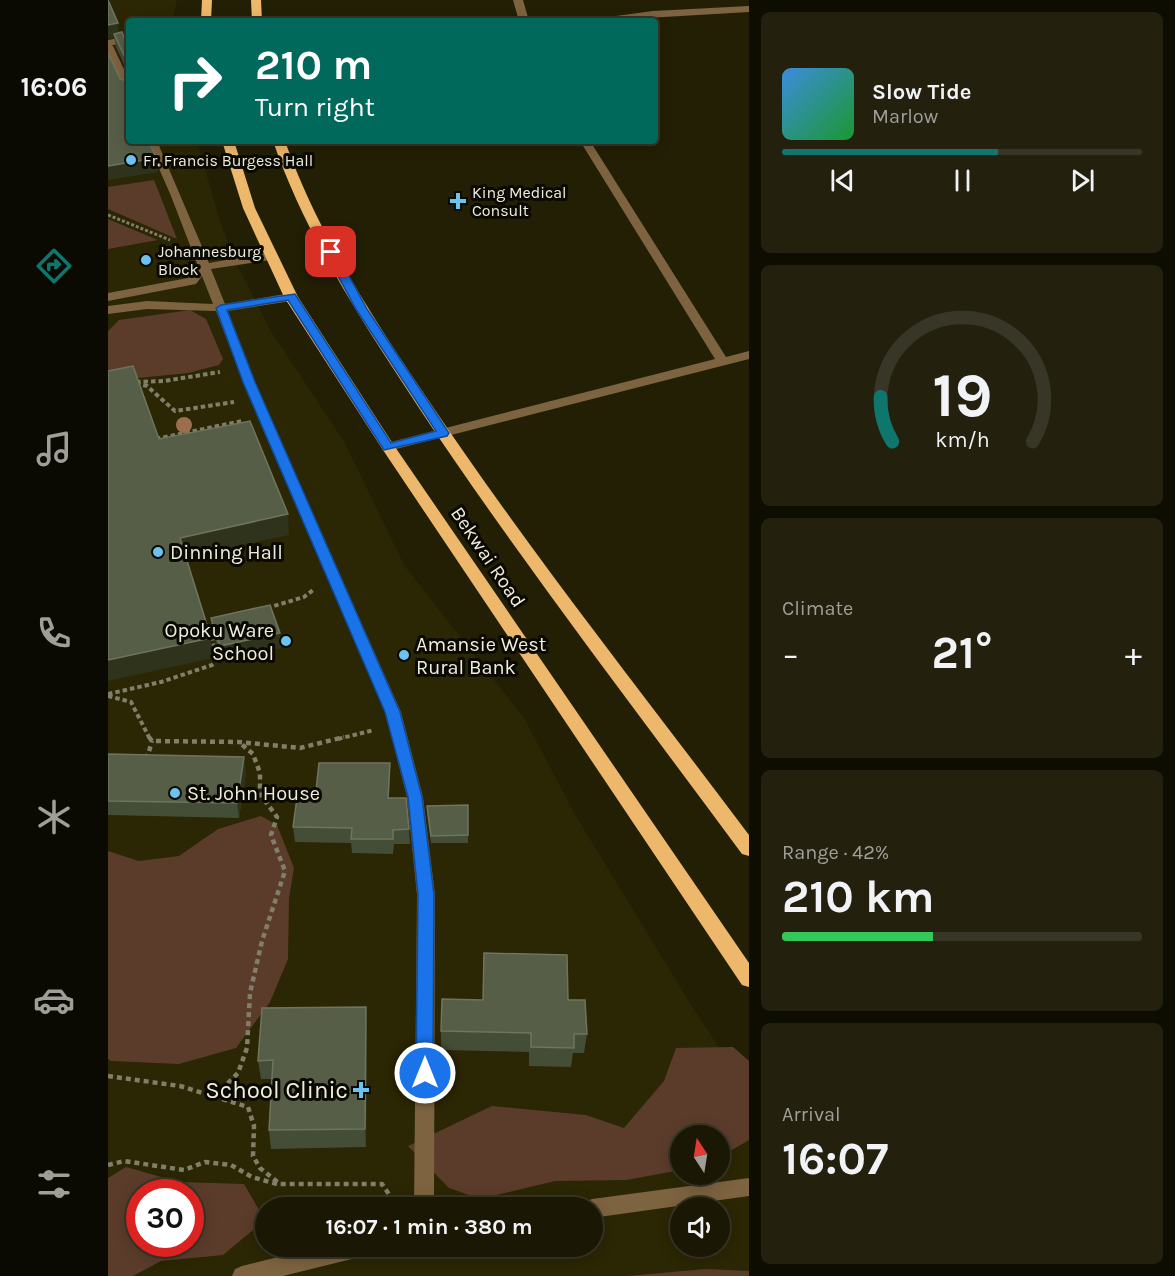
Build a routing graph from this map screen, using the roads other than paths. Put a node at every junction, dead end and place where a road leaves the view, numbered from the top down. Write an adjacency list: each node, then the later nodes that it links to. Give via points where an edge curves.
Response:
1 (207, 0): 5 (highway)
2 (256, 0): 6 (highway)
3 (518, 0): 7 (street)
4 (749, 9): 8 (street)
5 (206, 18)
6 (257, 18)
7 (523, 18)
8 (623, 18)
9 (126, 40): 10 (lane)
10 (108, 44): 11 (street)
11 (126, 84)
12 (153, 144): 17 (street)
13 (229, 144): 16 (highway, Bekwai Road, via 249,208)
14 (280, 144): 24 (highway, Bekwai Road, via 299,196 356,299)
15 (587, 144): 23 (street)
16 (270, 256): 17 (street); 19 (highway, Bekwai Road)
17 (204, 267): 18 (street, via 192,281); 20 (street)
18 (108, 297)
19 (291, 297): 20 (street); 25 (highway, Bekwai Road)
20 (221, 308): 21 (street, via 147,305); 29 (street, via 255,397 396,726 415,797 426,895)
21 (108, 310)
22 (749, 355): 23 (street)
23 (723, 362): 24 (street)
24 (443, 433): 25 (street); 26 (highway, Bekwai Road)
25 (388, 447): 27 (highway, Bekwai Road)
26 (749, 849)
27 (749, 979)
28 (749, 1187): 30 (street)
29 (424, 1197)
30 (603, 1207)
31 (319, 1257): 32 (street)
32 (242, 1276)

